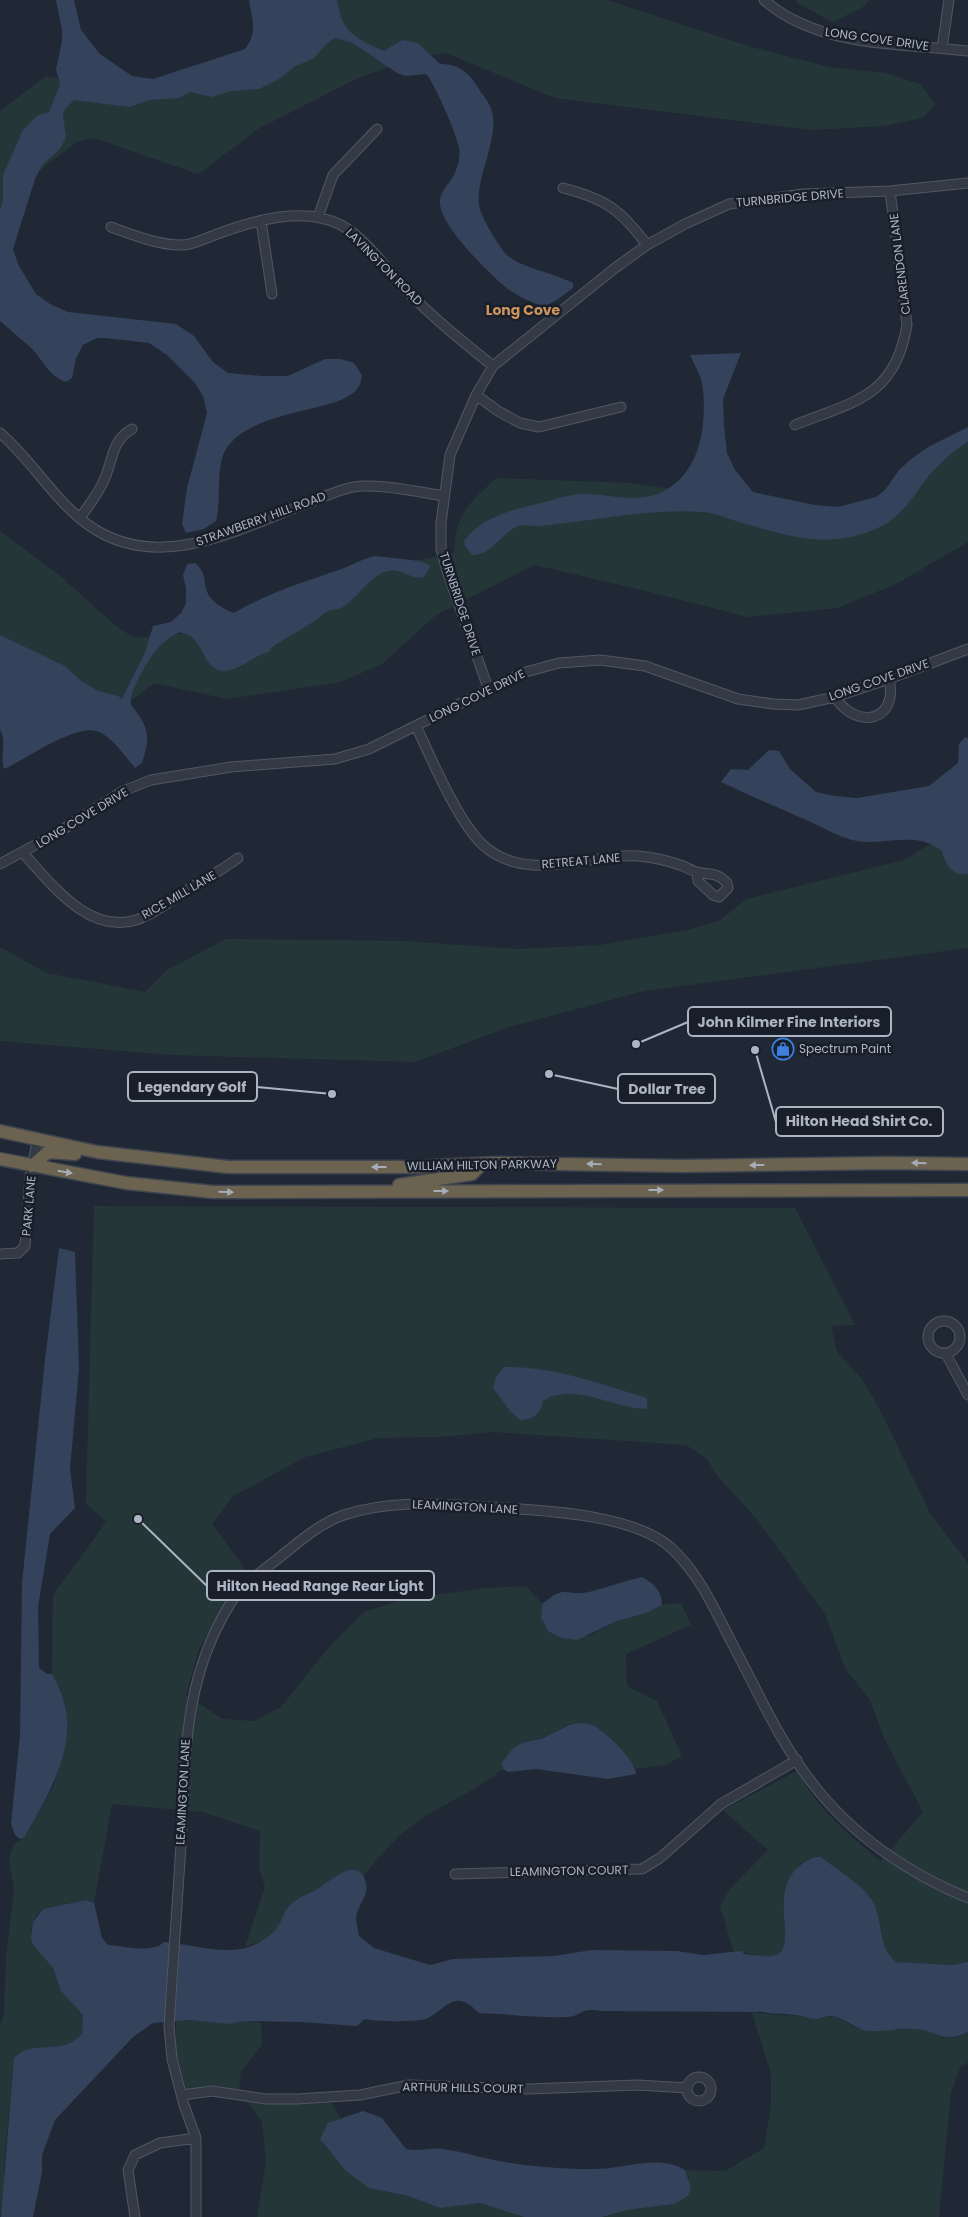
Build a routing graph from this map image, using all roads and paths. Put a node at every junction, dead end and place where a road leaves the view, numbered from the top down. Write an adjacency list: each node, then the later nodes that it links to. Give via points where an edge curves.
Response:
1 (764, 0): 3 (street, LONG COVE DRIVE, via 788,16 832,35)
2 (949, 0): 3 (street)
3 (942, 48): 4 (street, LONG COVE DRIVE)
4 (968, 51)
5 (377, 129): 9 (street, via 332,175)
6 (968, 183): 8 (street, TURNBRIDGE DRIVE)
7 (563, 188): 12 (street, via 602,200 632,224)
8 (890, 191): 12 (street, TURNBRIDGE DRIVE, via 804,194 729,204); 17 (street, CLARENDON LANE, via 907,325 904,346 896,366 870,394)
9 (318, 217): 10 (street, LAVINGTON ROAD, via 283,216); 14 (street, LAVINGTON ROAD, via 341,226 359,240 412,296)
10 (261, 221): 11 (street, LAVINGTON ROAD, via 184,245 166,244); 13 (street)
11 (111, 227)
12 (647, 245): 14 (street, TURNBRIDGE DRIVE)
13 (272, 294)
14 (493, 366): 15 (street, TURNBRIDGE DRIVE)
15 (476, 395): 16 (street, via 520,423 539,427); 20 (street, TURNBRIDGE DRIVE, via 450,455)
16 (621, 407)
17 (795, 425)
18 (132, 429): 21 (street, via 122,434 116,443 105,478)
19 (0, 434): 21 (street, STRAWBERRY HILL ROAD)
20 (444, 496): 21 (street, STRAWBERRY HILL ROAD, via 364,486 335,493 204,542 171,548 141,547 115,540); 24 (street, TURNBRIDGE DRIVE, via 441,549)
21 (80, 518)
22 (968, 649): 23 (street, LONG COVE DRIVE)
23 (888, 679): 25 (street, LONG COVE DRIVE); 25 (street, via 890,699 885,709 874,717 861,718 850,714)
24 (488, 688): 25 (street, LONG COVE DRIVE, via 522,673 559,663 600,660 645,666 738,699 798,705); 26 (street, LONG COVE DRIVE)
25 (835, 697)
26 (416, 726): 27 (street, LONG COVE DRIVE, via 369,749 335,759 231,767 151,780 123,791); 30 (street, RETREAT LANE, via 466,821 484,845 502,856 540,865 638,856)
27 (23, 853): 28 (street, RICE MILL LANE, via 62,895 81,910 116,922 149,914); 29 (street, LONG COVE DRIVE)
28 (238, 858)
29 (0, 864)
30 (698, 872)
31 (0, 1131): 32 (highway, WILLIAM HILTON PARKWAY)
32 (38, 1138): 33 (highway, WILLIAM HILTON PARKWAY); 37 (street, PARK LANE)
33 (140, 1158): 35 (highway, WILLIAM HILTON PARKWAY, one-way to 33, via 228,1167); 37 (highway, via 48,1152)
34 (0, 1160): 37 (highway, WILLIAM HILTON PARKWAY)
35 (482, 1164): 36 (highway, WILLIAM HILTON PARKWAY, one-way to 35); 39 (highway, via 472,1174)
36 (968, 1164)
37 (32, 1166): 39 (highway, WILLIAM HILTON PARKWAY, one-way to 39, via 170,1189 267,1193); 40 (street, PARK LANE, via 25,1246 18,1253)
38 (968, 1190): 39 (highway, WILLIAM HILTON PARKWAY, one-way to 38)
39 (357, 1191)
40 (0, 1254)
41 (946, 1354): 42 (street)
42 (968, 1396)
43 (797, 1760): 44 (street, LEAMINGTON COURT, via 721,1804 660,1858 642,1869); 45 (street, LEAMINGTON LANE, via 813,1785 853,1828 890,1856 941,1887); 47 (street, LEAMINGTON LANE, via 697,1575 668,1544 637,1528 583,1515 404,1503 343,1516 308,1535 232,1600 205,1650 194,1685 186,1736 169,2026 172,2059)
44 (455, 1874)
45 (968, 1898)
46 (687, 2088): 47 (street, ARTHUR HILLS COURT, via 638,2085 528,2089 409,2085 360,2095 297,2099 266,2099 212,2091)
47 (182, 2095): 48 (street, LEAMINGTON LANE)
48 (196, 2138): 49 (street, via 160,2143 135,2155 128,2170); 50 (street, LEAMINGTON LANE)
49 (135, 2217)
50 (196, 2217)

